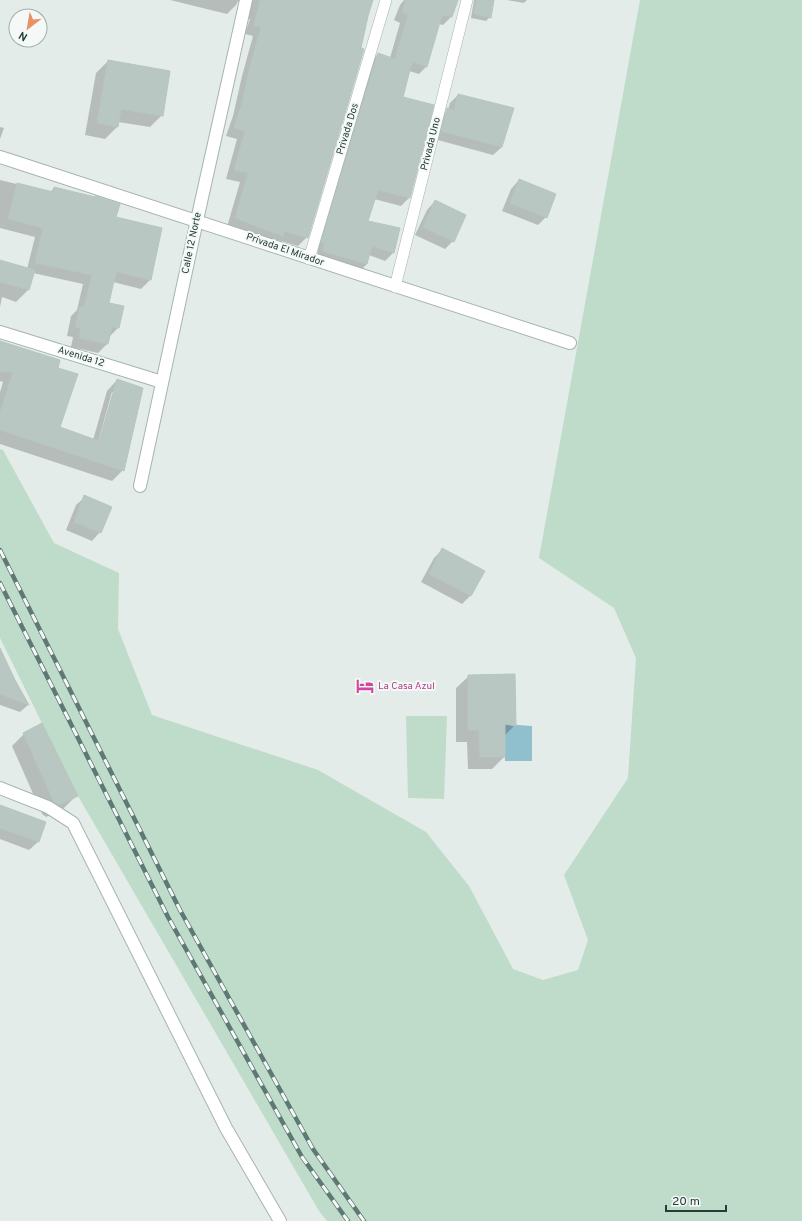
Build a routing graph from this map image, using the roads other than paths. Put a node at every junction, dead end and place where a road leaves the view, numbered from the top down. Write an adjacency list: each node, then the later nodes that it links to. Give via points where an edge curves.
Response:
1 (246, 0): 5 (street, Calle 12 Norte)
2 (386, 0): 6 (lane, Privada Dos)
3 (467, 0): 7 (lane, Privada Uno)
4 (0, 157): 5 (street, Privada El Mirador)
5 (197, 220): 6 (street, Privada El Mirador); 10 (street, Calle 12 Norte)
6 (309, 259): 7 (street, Privada El Mirador)
7 (395, 287): 9 (street, Privada El Mirador)
8 (0, 332): 10 (street, Avenida 12)
9 (570, 343)
10 (162, 382): 11 (street, Calle 12 Norte)
11 (140, 486)
12 (0, 788): 13 (street, via 48,807 74,824 226,1128)
13 (280, 1221)

